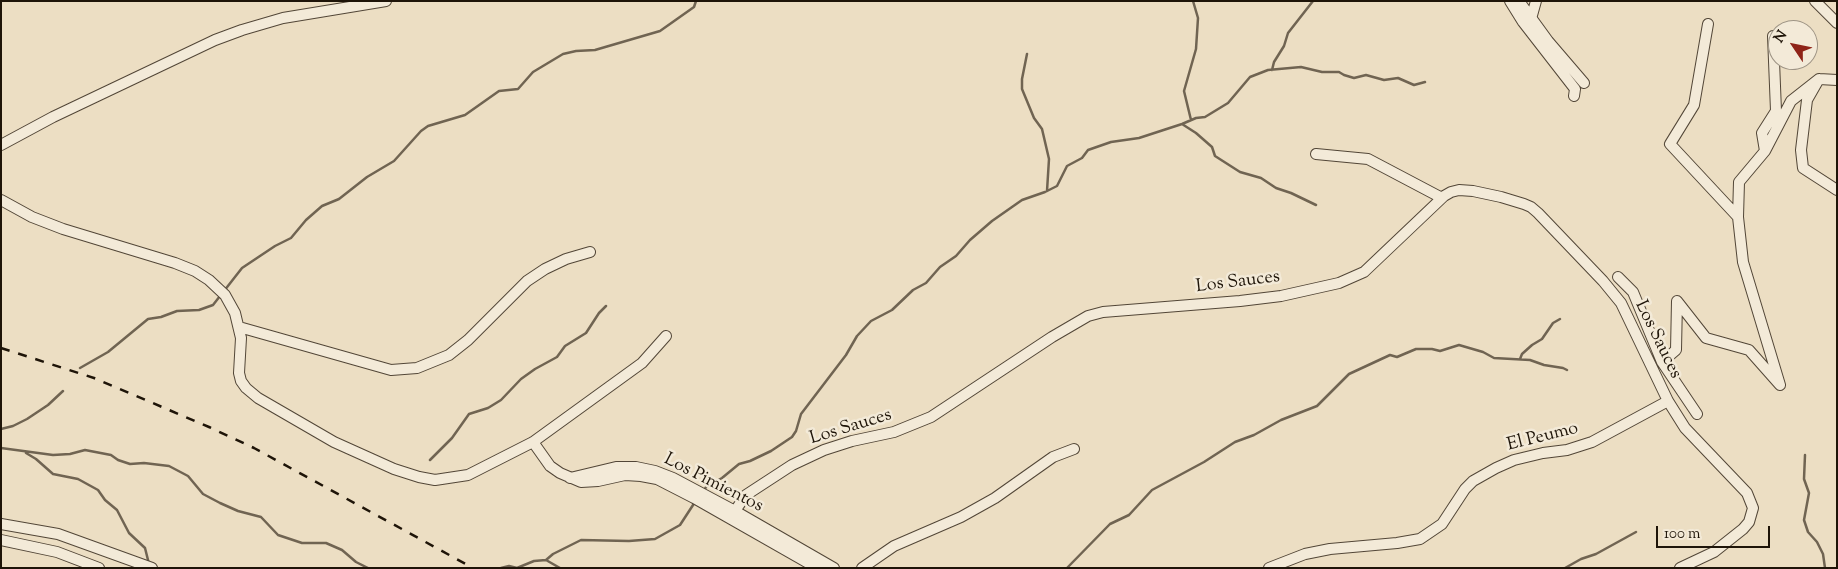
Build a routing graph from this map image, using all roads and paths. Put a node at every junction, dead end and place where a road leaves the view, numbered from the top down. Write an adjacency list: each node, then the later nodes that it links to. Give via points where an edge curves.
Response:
1 (386, 1): 14 (street, via 241,25)
2 (1510, 1): 13 (street, via 1575,89)
3 (1519, 1): 6 (street)
4 (1536, 1): 6 (street)
5 (1815, 1): 7 (street)
6 (1531, 20): 12 (street)
7 (1837, 23)
8 (1708, 24): 20 (street, via 1694,106 1670,144)
9 (1774, 70): 15 (street, via 1776,111 1762,133)
10 (1820, 79): 11 (street); 15 (street, via 1790,101); 17 (street, via 1807,100 1801,150 1803,168)
11 (1837, 80)
12 (1584, 83)
13 (1574, 96)
14 (1, 144)
15 (1765, 151): 20 (street, via 1739,182)
16 (1316, 154): 18 (street, via 1368,159)
17 (1837, 190)
18 (1442, 198): 26 (street, Los Sauces, via 1459,190 1473,191 1524,204 1538,213 1621,303); 30 (street, Los Sauces, via 1378,261 1353,278 1281,296 1102,312 1088,316 932,417 894,432 824,450 792,466 746,496)
19 (1, 200): 23 (street, via 63,229 195,271 225,295)
20 (1738, 217): 25 (street, via 1742,262 1780,385 1749,350 1706,338 1677,301 1676,350)
21 (590, 252): 23 (street, via 566,259 527,281 468,340 449,355 417,368 392,370)
22 (1618, 277): 25 (street, via 1633,292)
23 (239, 327): 28 (street, via 238,373 246,388 334,442 394,469 435,480 449,479 468,475)
24 (666, 336): 28 (street, via 642,363)
25 (1662, 362): 27 (street)
26 (1668, 401): 38 (street, El Peumo, via 1592,442 1514,460 1496,468 1473,481 1442,524 1420,538 1305,554); 39 (street, Los Sauces, via 1685,428 1744,488 1753,508 1749,522 1732,539 1714,552)
27 (1697, 414)
28 (532, 442): 30 (street, Los Pimientos, via 550,466 570,478 616,466 645,468 664,474)
29 (1074, 449): 37 (street, via 1053,457 995,498 961,517 894,546)
30 (732, 514): 35 (street, Los Pimientos); 36 (street, Los Pimientos)
31 (1, 524): 34 (street, via 58,534)
32 (1, 540): 33 (street, via 57,552)
33 (100, 568)
34 (152, 568)
35 (817, 568)
36 (834, 568)
37 (862, 568)
38 (1269, 568)
39 (1680, 568)

